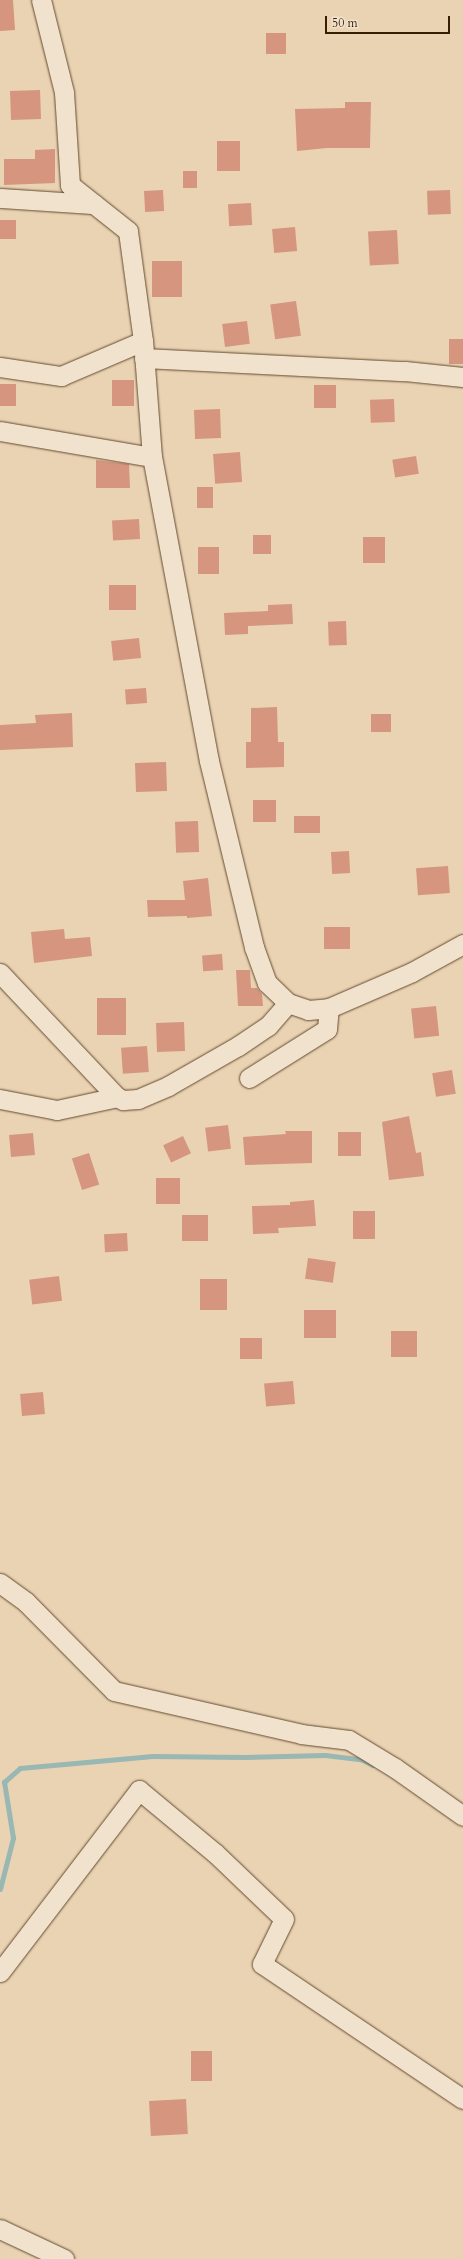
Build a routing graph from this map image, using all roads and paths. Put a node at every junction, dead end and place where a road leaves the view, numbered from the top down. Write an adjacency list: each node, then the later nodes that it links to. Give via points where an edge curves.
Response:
1 (41, 0): 3 (street, via 64,92 70,185)
2 (0, 198): 3 (street)
3 (94, 204): 4 (street, via 128,231)
4 (144, 350): 5 (street, via 61,376); 6 (street); 8 (street)
5 (0, 367)
6 (463, 377)
7 (0, 431): 8 (street)
8 (152, 457): 11 (street, via 207,753 235,874 254,948 267,983)
9 (463, 944): 12 (street, via 412,972)
10 (0, 973): 14 (street)
11 (288, 1003): 12 (street, via 308,1010); 14 (street, via 268,1026 168,1086 138,1099)
12 (329, 1008): 13 (street, via 327,1028)
13 (249, 1078)
14 (116, 1098): 15 (street, via 57,1110)
15 (0, 1099)
16 (0, 1583): 17 (street, via 26,1602 114,1692 301,1734 349,1740 407,1776)
17 (458, 1813)
18 (0, 1972): 19 (street, via 138,1790 215,1853 284,1919 262,1964)
19 (463, 2099)
20 (0, 2229): 21 (street)
21 (64, 2259)

